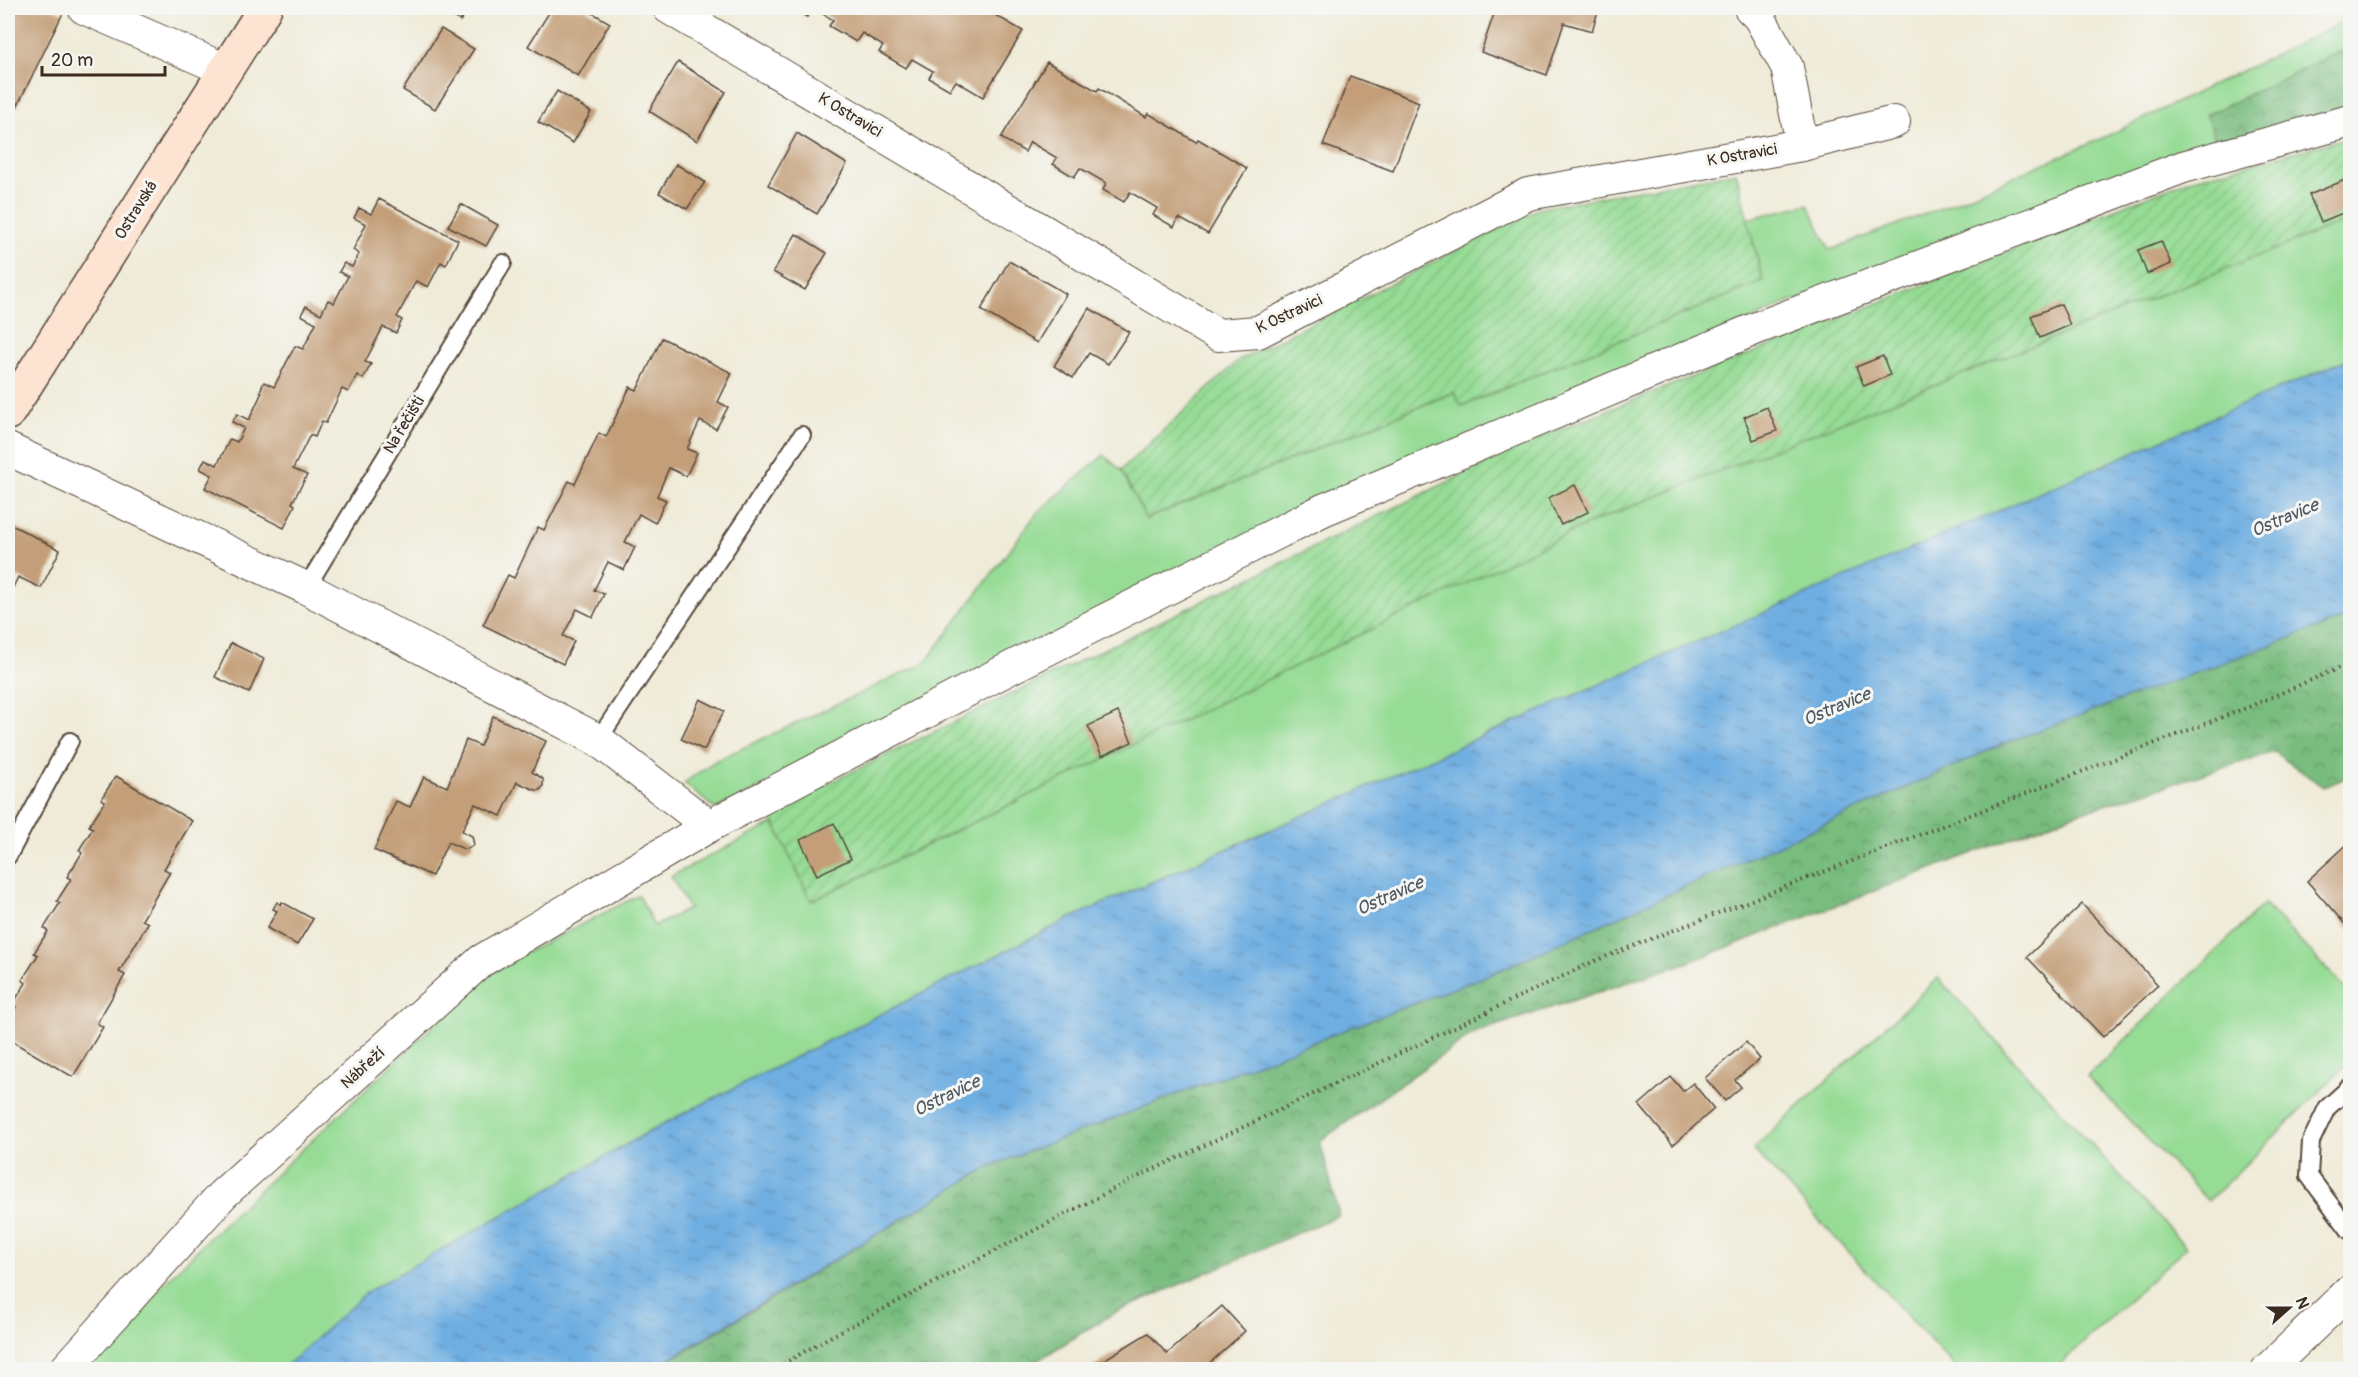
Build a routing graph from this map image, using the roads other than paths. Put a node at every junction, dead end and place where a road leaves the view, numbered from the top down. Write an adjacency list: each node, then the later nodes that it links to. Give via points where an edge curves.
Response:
1 (84, 8): 5 (street)
2 (265, 8): 5 (street, Ostravská)
3 (669, 8): 8 (street, K Ostravici, via 1218,334 1258,332 1528,194)
4 (1750, 8): 8 (street, via 1787,67)
5 (226, 70): 10 (street, Ostravská)
6 (2350, 121): 16 (street, Nábřeží, via 2183,167 1757,327 1323,510)
7 (1894, 122): 8 (street, K Ostravici)
8 (1802, 145)
9 (503, 263): 13 (lane, Na řečišti)
10 (8, 413)
11 (802, 435): 14 (lane)
12 (8, 449): 13 (street)
13 (306, 588): 14 (street)
14 (598, 740): 16 (street)
15 (70, 741): 17 (lane)
16 (709, 826): 21 (street, Nábřeží, via 481,961 222,1195)
17 (8, 856)
18 (2350, 1088): 19 (lane, via 2327,1108 2311,1141 2308,1176)
19 (2350, 1231)
20 (2350, 1291): 22 (street)
21 (65, 1370)
22 (2267, 1370)

